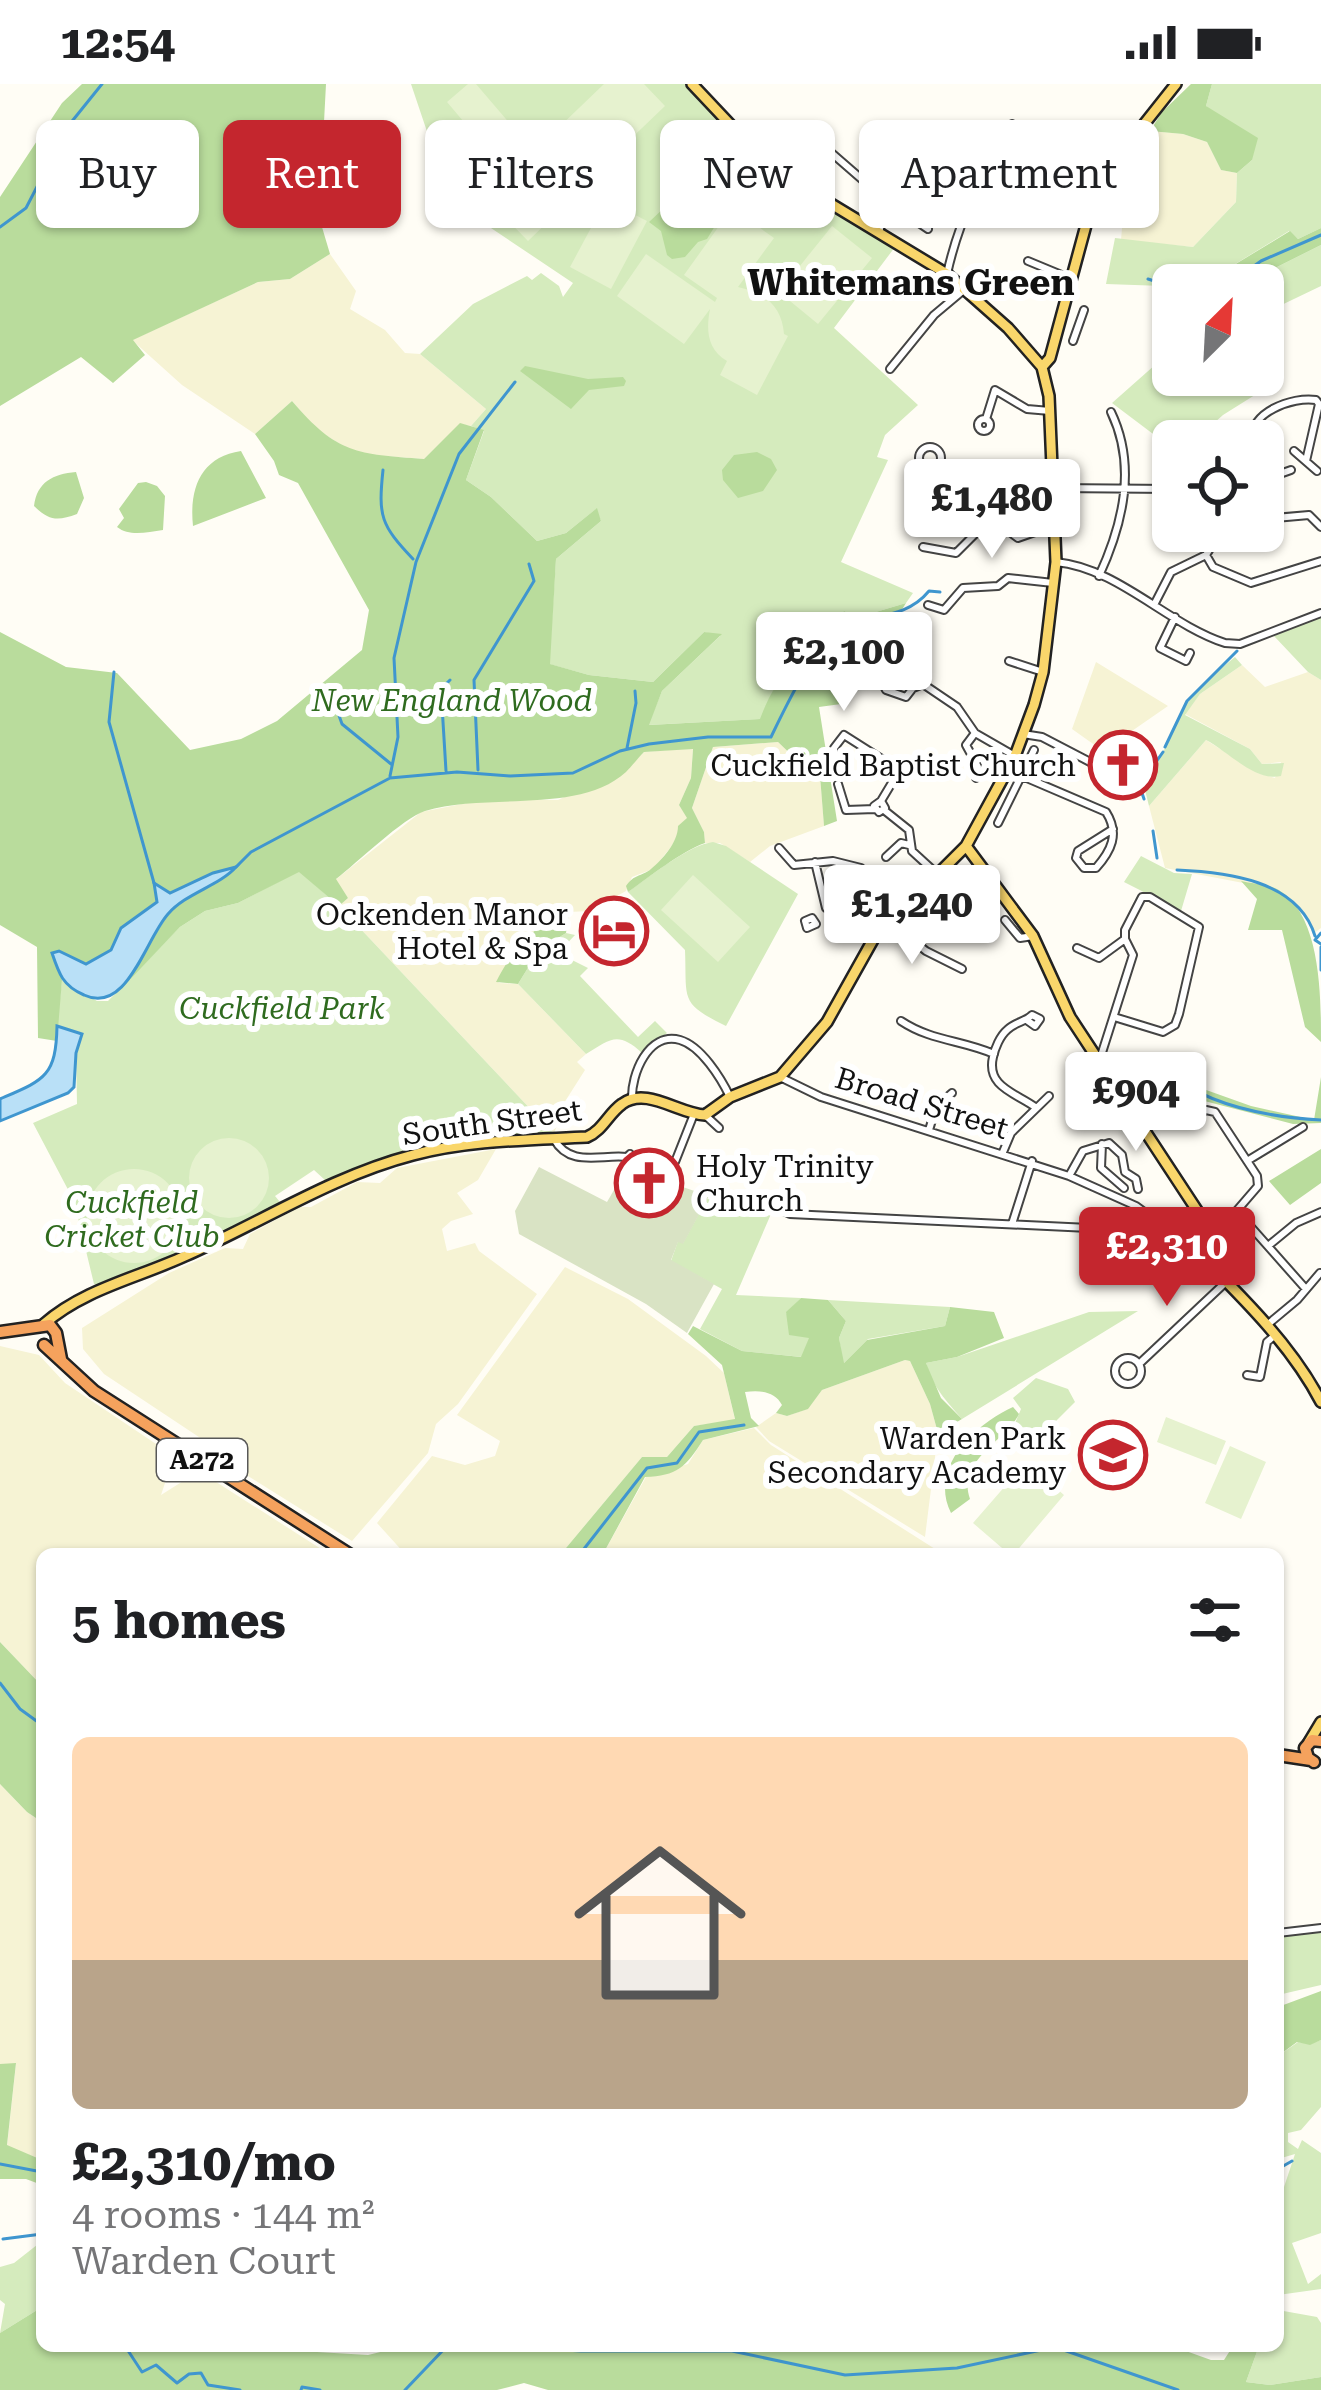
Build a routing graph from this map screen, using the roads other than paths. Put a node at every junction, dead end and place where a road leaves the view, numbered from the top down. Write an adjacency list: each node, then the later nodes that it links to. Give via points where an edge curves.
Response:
1 (692, 84): 3 (main road)
2 (1177, 84): 4 (main road)
3 (725, 120)
4 (1146, 120)
5 (835, 156): 6 (street)
6 (859, 177)
7 (835, 204): 13 (main road)
8 (880, 228): 13 (street)
9 (925, 228): 12 (street)
10 (959, 228): 15 (street)
11 (1085, 228): 16 (main road)
12 (928, 230)
13 (879, 232): 15 (main road)
14 (1028, 261): 16 (street)
15 (947, 274): 17 (main road)
16 (1069, 278): 18 (main road)
17 (965, 290): 20 (main road); 21 (street)
18 (1061, 313): 19 (street, via 1081,314); 20 (main road)
19 (1073, 340)
20 (1042, 367): 22 (main road)
21 (890, 369)
22 (1050, 411): 24 (street, via 1027,409 996,386); 33 (main road)
23 (1111, 412): 32 (street, via 1121,432)
24 (986, 419)
25 (1259, 420): 27 (street, via 1297,399 1316,400)
26 (1294, 451): 27 (street)
27 (1306, 461): 30 (street)
28 (936, 467): 36 (street, via 981,481)
29 (1291, 470): 31 (street)
30 (1318, 471)
31 (1284, 472)
32 (1124, 486): 33 (street); 34 (street); 44 (street, via 1118,535)
33 (1054, 488): 37 (main road)
34 (1152, 488)
35 (1284, 517): 38 (street, via 1309,515)
36 (991, 518): 37 (street, via 1018,538); 39 (street, via 956,553)
37 (1055, 525): 43 (main road)
38 (1321, 527)
39 (923, 547)
40 (1207, 552): 41 (street)
41 (1205, 555): 42 (street, via 1213,567 1251,583); 47 (street, via 1176,567)
42 (1321, 561)
43 (1056, 562): 44 (street); 45 (main road)
44 (1099, 576): 47 (street)
45 (1052, 583): 46 (street, via 1008,578 963,588 944,610); 53 (main road)
46 (928, 605)
47 (1154, 605): 49 (street)
48 (1321, 613): 49 (street, via 1232,645)
49 (1175, 617): 50 (street, via 1160,648 1186,661)
50 (1190, 653)
51 (885, 661): 54 (street, via 878,675 886,690 906,697 922,685 957,707)
52 (1009, 661): 53 (street)
53 (1043, 672): 55 (main road)
54 (975, 733): 58 (street); 64 (street, via 966,745)
55 (1023, 734): 57 (street, via 1090,762); 58 (main road)
56 (1034, 750): 63 (street)
57 (1112, 750)
58 (1015, 756): 61 (main road)
59 (905, 761): 60 (street)
60 (899, 770): 62 (street, via 844,735 834,748); 66 (street)
61 (1008, 770): 63 (street); 70 (main road)
62 (836, 773)
63 (1023, 776): 67 (street); 68 (street, via 1099,807)
64 (976, 778)
65 (838, 784): 66 (street, via 846,810)
66 (880, 807): 69 (street, via 909,830)
67 (998, 823)
68 (1113, 829): 68 (street, via 1100,864 1081,866 1078,851)
69 (910, 845): 72 (street); 75 (street)
70 (966, 846): 75 (main road); 80 (main road)
71 (779, 848): 73 (street, via 794,865)
72 (886, 856)
73 (815, 862): 74 (street); 76 (street)
74 (861, 868)
75 (939, 875): 79 (main road)
76 (826, 908): 77 (street); 81 (street)
77 (814, 919)
78 (1005, 920): 80 (street, via 1020,938)
79 (890, 922): 81 (main road); 84 (street)
80 (1033, 936): 89 (main road)
81 (874, 938): 92 (main road, via 827,1022)
82 (1125, 939): 83 (street, via 1100,958); 85 (street, via 1133,956); 85 (street, via 1145,896 1200,930 1175,1025 1157,1031)
83 (1077, 948)
84 (962, 969)
85 (1114, 1017): 88 (street)
86 (1028, 1021): 90 (street, via 1006,1031)
87 (901, 1022): 90 (street, via 926,1037)
88 (1105, 1044): 89 (street); 91 (street)
89 (1090, 1050): 91 (main road)
90 (994, 1054): 97 (street, via 995,1079)
91 (1099, 1063): 119 (main road)
92 (780, 1077): 95 (main road); 103 (street, Broad Street)
93 (952, 1093): 103 (street, via 936,1107)
94 (1049, 1096): 97 (street)
95 (730, 1097): 96 (street, via 707,1062 674,1039 641,1060); 98 (main road)
96 (632, 1099): 98 (main road); 105 (main road, South Street, via 592,1136)
97 (1035, 1108): 107 (street)
98 (699, 1114): 101 (street); 110 (street)
99 (1192, 1119): 109 (street, via 1215,1112)
100 (1285, 1124): 104 (street)
101 (718, 1127)
102 (1303, 1127): 104 (street)
103 (929, 1130): 107 (street, Broad Street)
104 (1291, 1133): 109 (street)
105 (554, 1139): 108 (street, via 587,1159); 128 (main road, South Street, via 439,1149 381,1165 102,1287)
106 (1102, 1144): 112 (street, via 1081,1153); 113 (street, via 1101,1168); 114 (street, via 1119,1151)
107 (1003, 1152): 111 (street, Broad Street)
108 (630, 1154)
109 (1247, 1161): 117 (street, via 1258,1186)
110 (675, 1162)
111 (1032, 1162): 112 (street, Broad Street); 118 (street)
112 (1069, 1175): 120 (street, Broad Street, via 1136,1206)
113 (1124, 1188)
114 (1138, 1189)
115 (779, 1209): 118 (street)
116 (1321, 1213): 121 (street)
117 (1233, 1215): 119 (street); 121 (street)
118 (1012, 1224): 120 (street)
119 (1207, 1229): 122 (main road)
120 (1179, 1238): 122 (street, Broad Street)
121 (1268, 1246): 125 (street)
122 (1193, 1248): 124 (main road, Broad Street)
123 (1320, 1273): 125 (street)
124 (1226, 1282): 126 (main road, Broad Street); 130 (street)
125 (1306, 1288): 126 (street)
126 (1265, 1327): 129 (main road, Broad Street)
127 (7, 1332): 128 (highway)
128 (46, 1334): 133 (highway, A272, via 94,1391)
129 (1274, 1337): 131 (street, via 1260,1377); 132 (main road, Broad Street)
130 (1139, 1364): 130 (street, via 1133,1383 1116,1376 1124,1359)
131 (1247, 1375)
132 (1321, 1400)
133 (340, 1548)
134 (1321, 1722): 135 (main road)
135 (1312, 1742): 136 (highway); 138 (highway, via 1306,1755)
136 (1284, 1754)
137 (1284, 1756): 138 (highway)
138 (1317, 1762)
139 (1321, 1928): 140 (street)
140 (1284, 1933)

